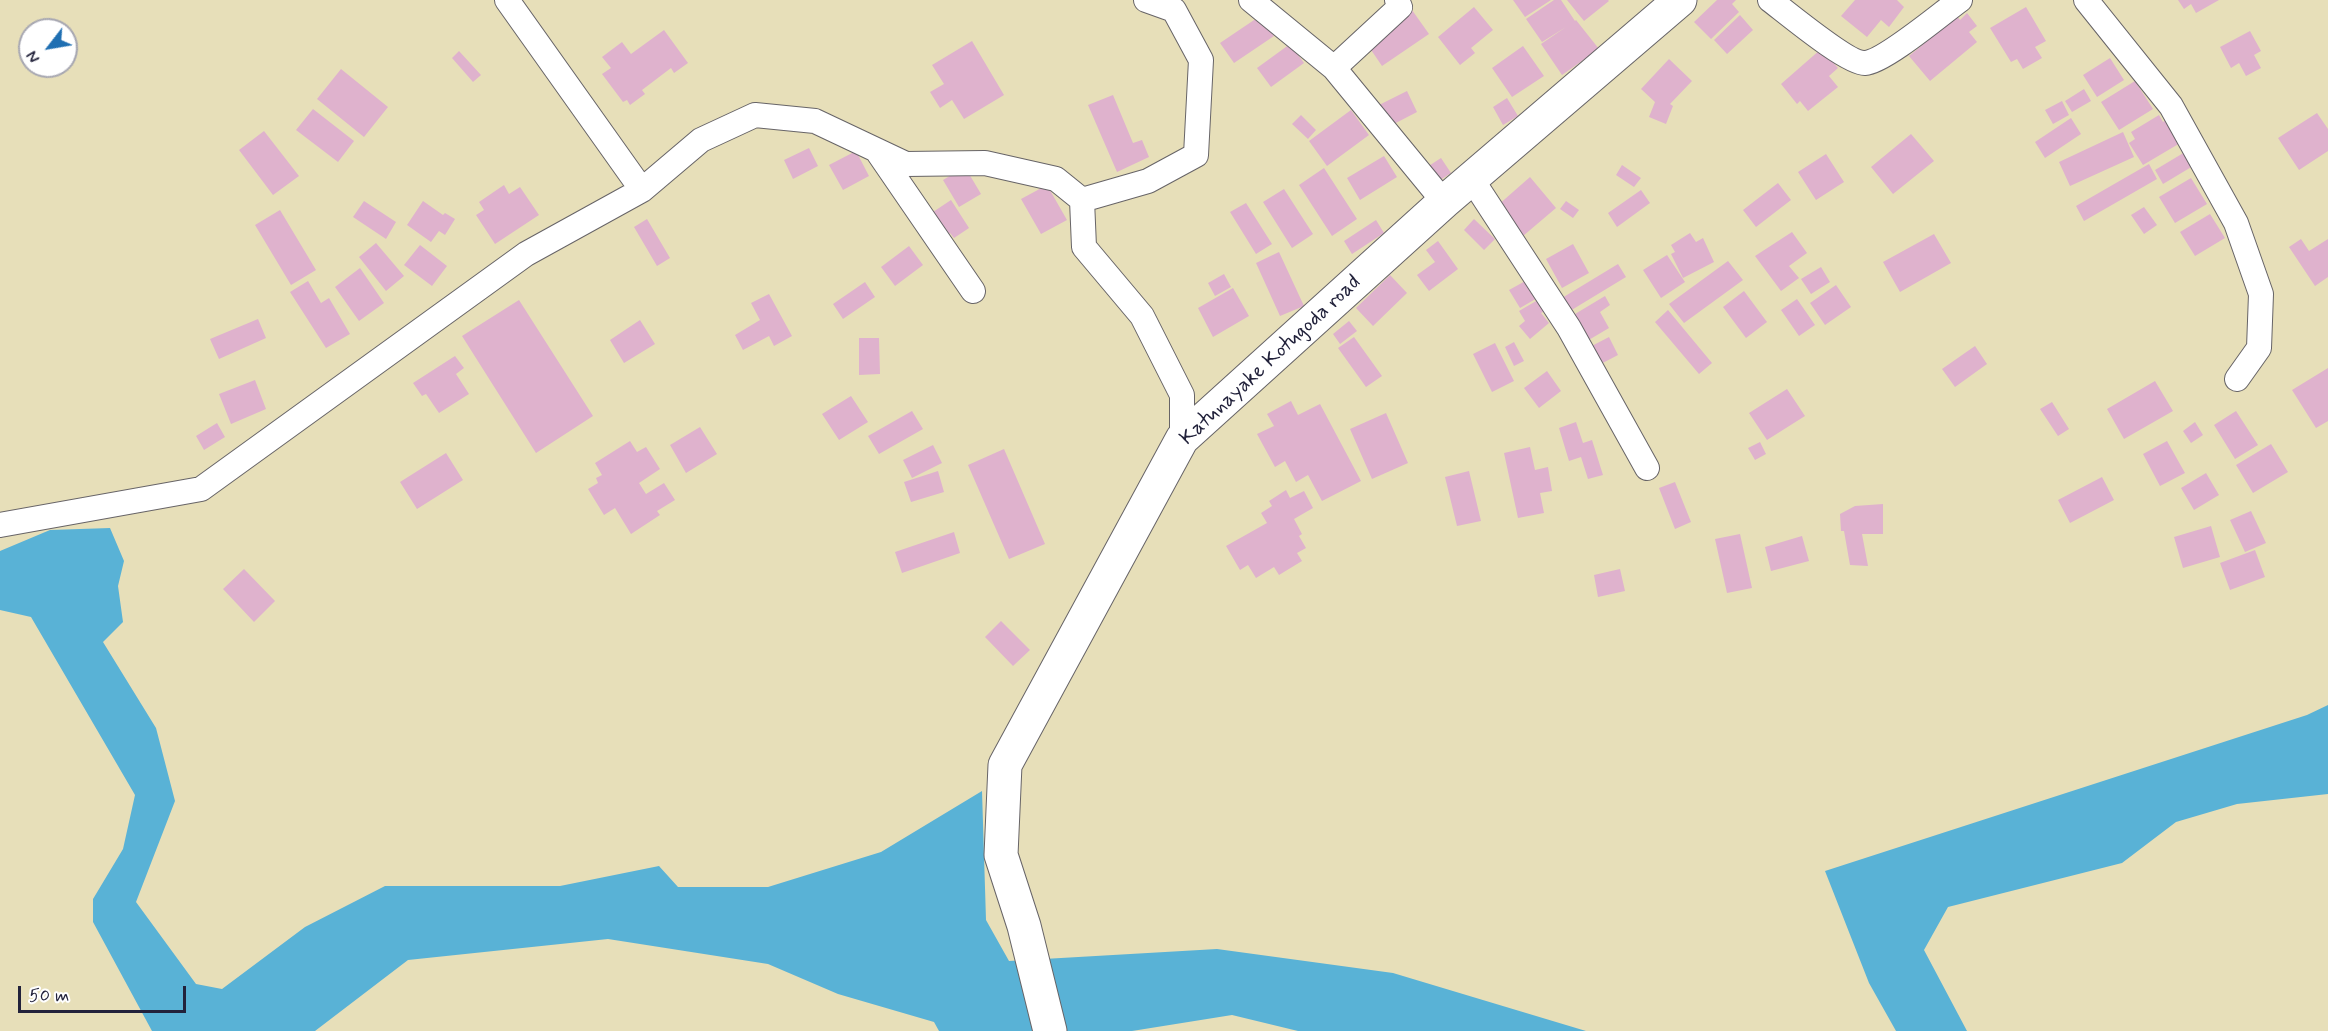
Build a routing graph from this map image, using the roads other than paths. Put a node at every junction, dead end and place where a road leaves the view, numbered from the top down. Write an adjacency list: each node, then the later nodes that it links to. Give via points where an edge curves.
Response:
1 (507, 0): 12 (street)
2 (1146, 0): 13 (street, via 1174,10 1201,60 1196,155 1148,181)
3 (1251, 0): 9 (street)
4 (1397, 0): 9 (street, via 1400,7)
5 (1680, 0): 11 (main road, Katunayake Kotugoda road)
6 (1770, 0): 7 (street, via 1848,57 1864,63 1880,58)
7 (1960, 0)
8 (2086, 0): 16 (street, via 2170,106 2236,223 2261,294 2259,348)
9 (1334, 68): 14 (street)
10 (877, 151): 12 (street, via 815,121 755,115 701,140); 13 (street, via 906,164 986,164 1056,179); 15 (street)
11 (1471, 178): 14 (main road, Katunayake Kotugoda road); 18 (street, via 1569,328)
12 (642, 190): 19 (street, via 526,254 201,489)
13 (1082, 200): 17 (street, via 1084,247 1142,316 1182,395)
14 (1444, 202): 17 (main road, Katunayake Kotugoda road)
15 (973, 291)
16 (2237, 379)
17 (1182, 439): 20 (main road, Katunayake Kotugoda road, via 1005,765 1001,855 1024,926)
18 (1647, 468)
19 (0, 525)
20 (1050, 1031)

